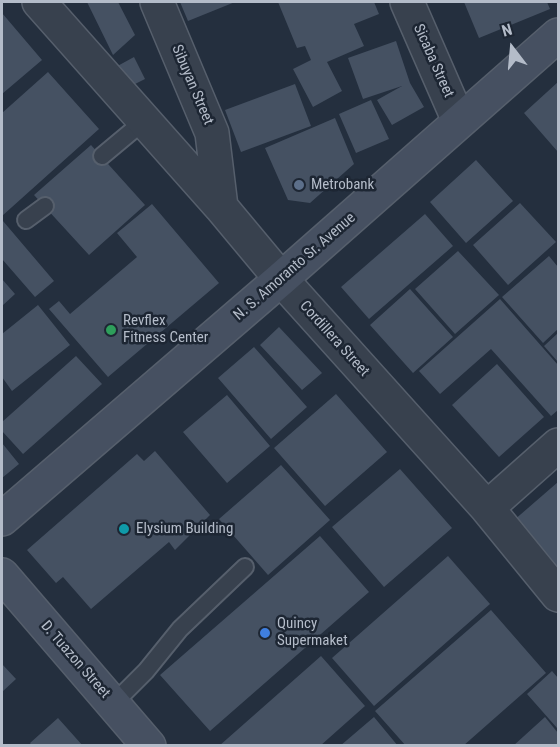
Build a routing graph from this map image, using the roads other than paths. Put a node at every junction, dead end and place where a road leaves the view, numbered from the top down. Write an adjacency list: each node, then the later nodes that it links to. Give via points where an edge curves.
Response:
1 (39, 2): 5 (street, Cordillera Street)
2 (157, 2): 9 (street, Sibuyan Street, via 212,133)
3 (407, 2): 6 (street, Sicaba Street)
4 (558, 35): 6 (street, N. S. Amoranto Sr. Avenue)
5 (144, 121): 7 (lane); 9 (street, Cordillera Street)
6 (459, 121): 11 (street, N. S. Amoranto Sr. Avenue)
7 (102, 156)
8 (45, 206): 10 (lane)
9 (221, 207): 11 (street, Cordillera Street)
10 (26, 220)
11 (281, 279): 13 (street, Cordillera Street); 14 (street, N. S. Amoranto Sr. Avenue)
12 (558, 445): 13 (street)
13 (487, 508): 17 (street, Cordillera Street)
14 (2, 519)
15 (245, 567): 18 (lane, via 180,629)
16 (2, 575): 18 (street, D. Tuazon Street)
17 (558, 595)
18 (113, 704): 19 (street, D. Tuazon Street)
19 (149, 746)

